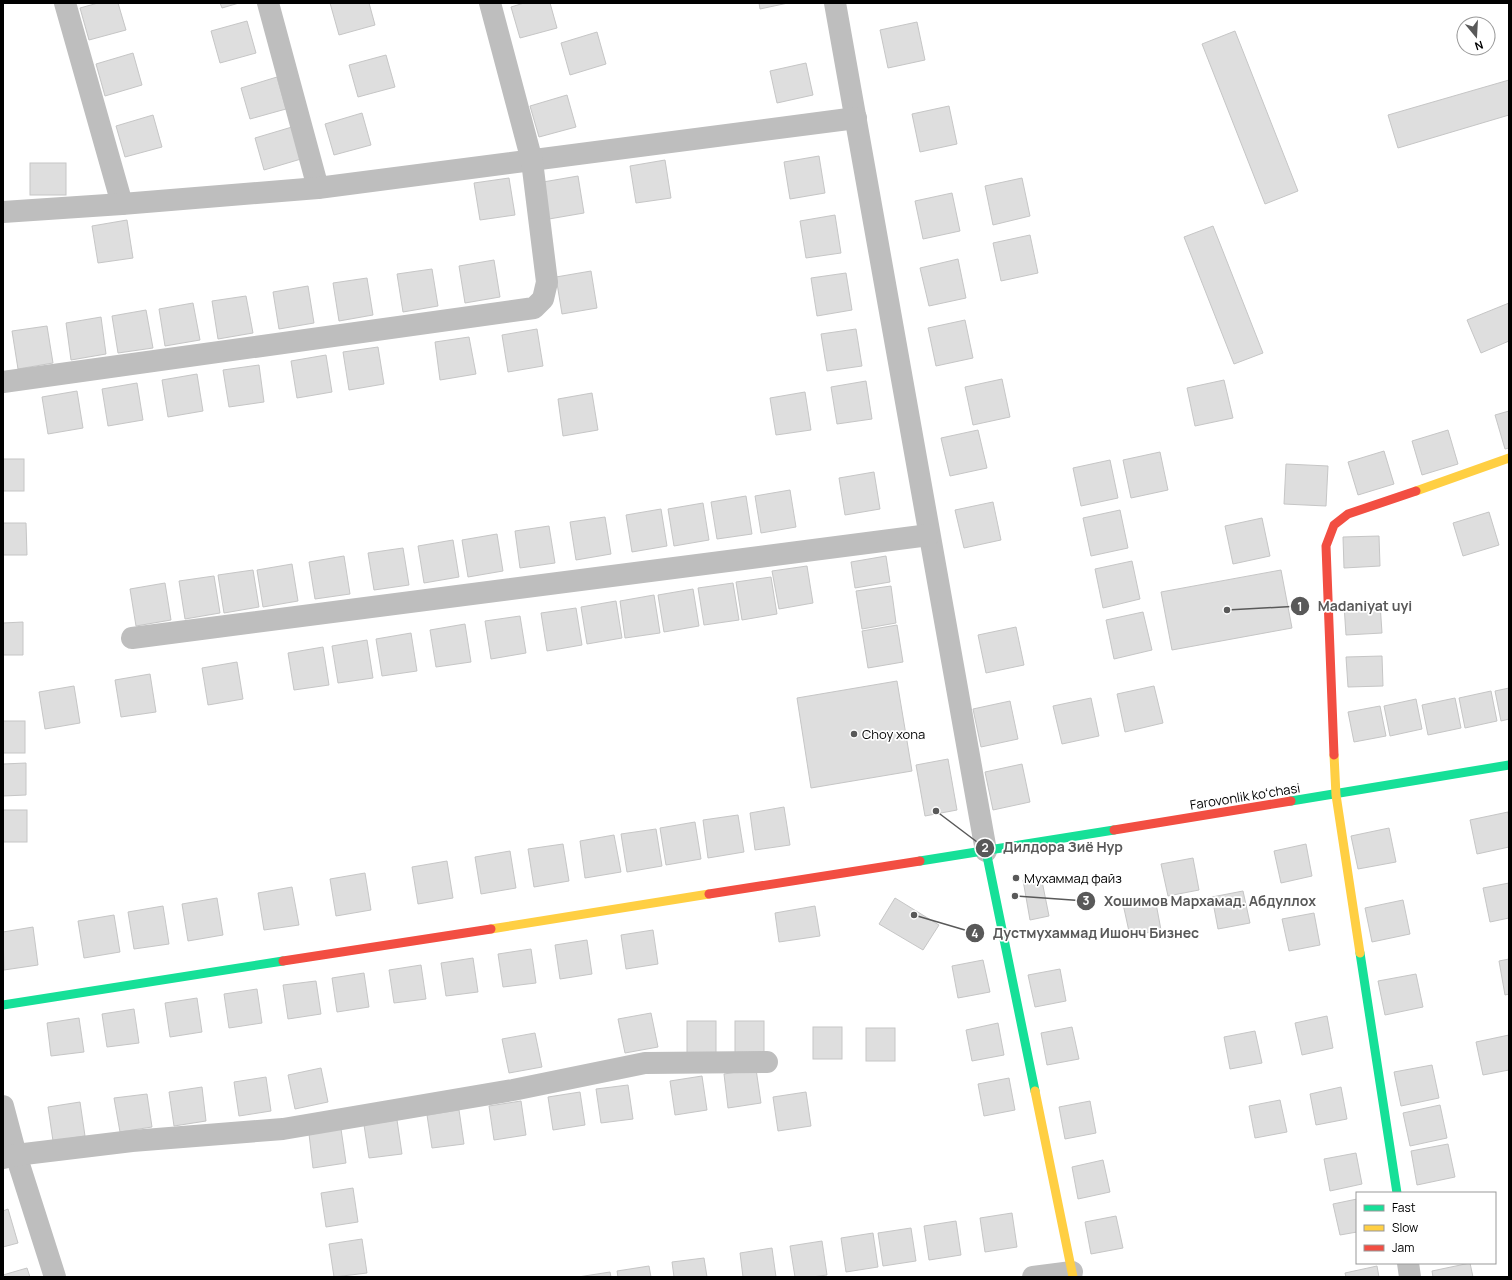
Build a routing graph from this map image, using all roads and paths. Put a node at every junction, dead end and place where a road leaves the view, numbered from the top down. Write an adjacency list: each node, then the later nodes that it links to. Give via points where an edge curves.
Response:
1 (65, 3): 8 (street)
2 (268, 3): 7 (street)
3 (490, 3): 6 (street)
4 (835, 3): 5 (street)
5 (856, 118): 6 (street); 12 (street)
6 (532, 161): 7 (street); 10 (street, via 547,282 543,299 534,308)
7 (318, 188): 8 (street)
8 (122, 204): 9 (street)
9 (3, 212)
10 (3, 382)
11 (1509, 458): 15 (street, via 1348,514 1334,525 1326,546)
12 (930, 535): 13 (street); 16 (street)
13 (132, 638)
14 (1509, 765): 15 (street, Farovonlik koʻchasi)
15 (1336, 795): 16 (street, Farovonlik koʻchasi); 21 (street)
16 (986, 851): 17 (street, Farovonlik koʻchasi); 23 (street)
17 (3, 1004)
18 (767, 1062): 20 (street, via 645,1063 513,1090 283,1129 132,1141)
19 (3, 1106): 20 (street)
20 (9, 1156): 24 (street)
21 (1397, 1192)
22 (1408, 1264): 26 (street)
23 (1072, 1275): 25 (street)
24 (56, 1277)
25 (1033, 1277)
26 (1410, 1277)

